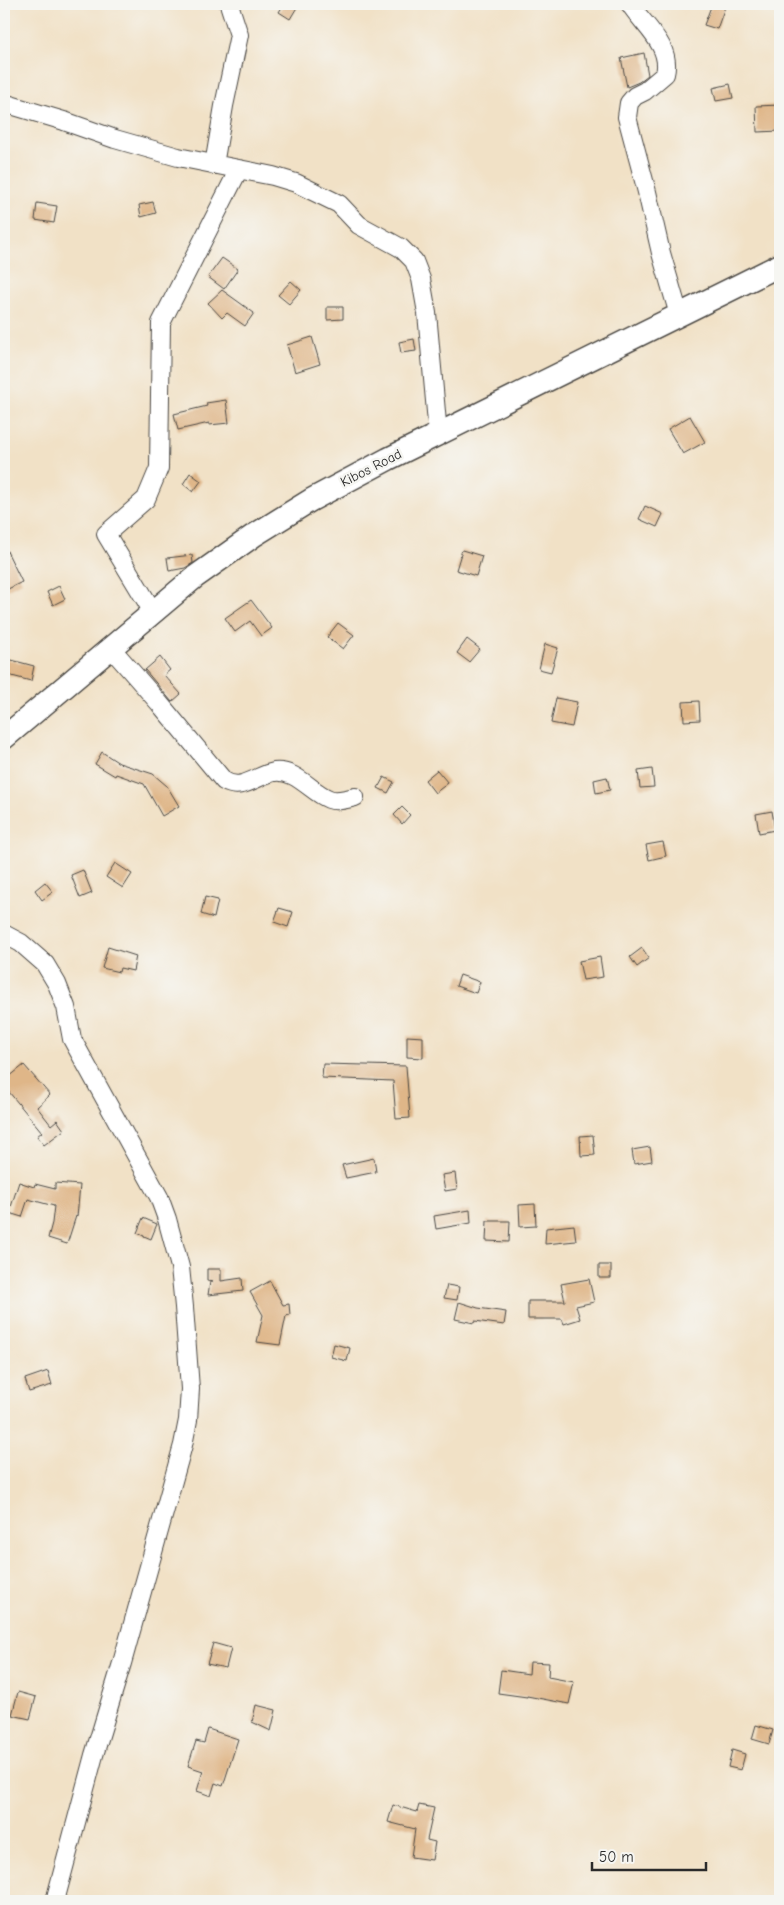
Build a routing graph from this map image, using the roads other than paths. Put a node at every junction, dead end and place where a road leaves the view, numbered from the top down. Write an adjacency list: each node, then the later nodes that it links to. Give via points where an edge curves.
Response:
1 (229, 4): 4 (street, via 240,36)
2 (630, 4): 7 (street, via 667,60 665,74 629,103 627,117)
3 (4, 103): 4 (street, via 114,139)
4 (214, 165): 5 (street)
5 (239, 168): 8 (street, via 296,183 339,204 359,225 401,248 414,261 427,313); 9 (street, via 161,323 159,468 146,499 106,534)
6 (780, 265): 7 (main road, Kibos Road)
7 (679, 315): 8 (main road, Kibos Road)
8 (438, 434): 9 (main road, Kibos Road, via 302,505 195,577)
9 (153, 612): 10 (main road, Kibos Road)
10 (111, 648): 11 (main road, Kibos Road); 12 (street, via 224,782 245,784 280,772 297,778 329,799)
11 (4, 738)
12 (356, 797)
13 (4, 934): 14 (street, via 21,943 45,964 57,984 66,1007 72,1039 159,1197 180,1267 190,1390 183,1445)
14 (55, 1901)

